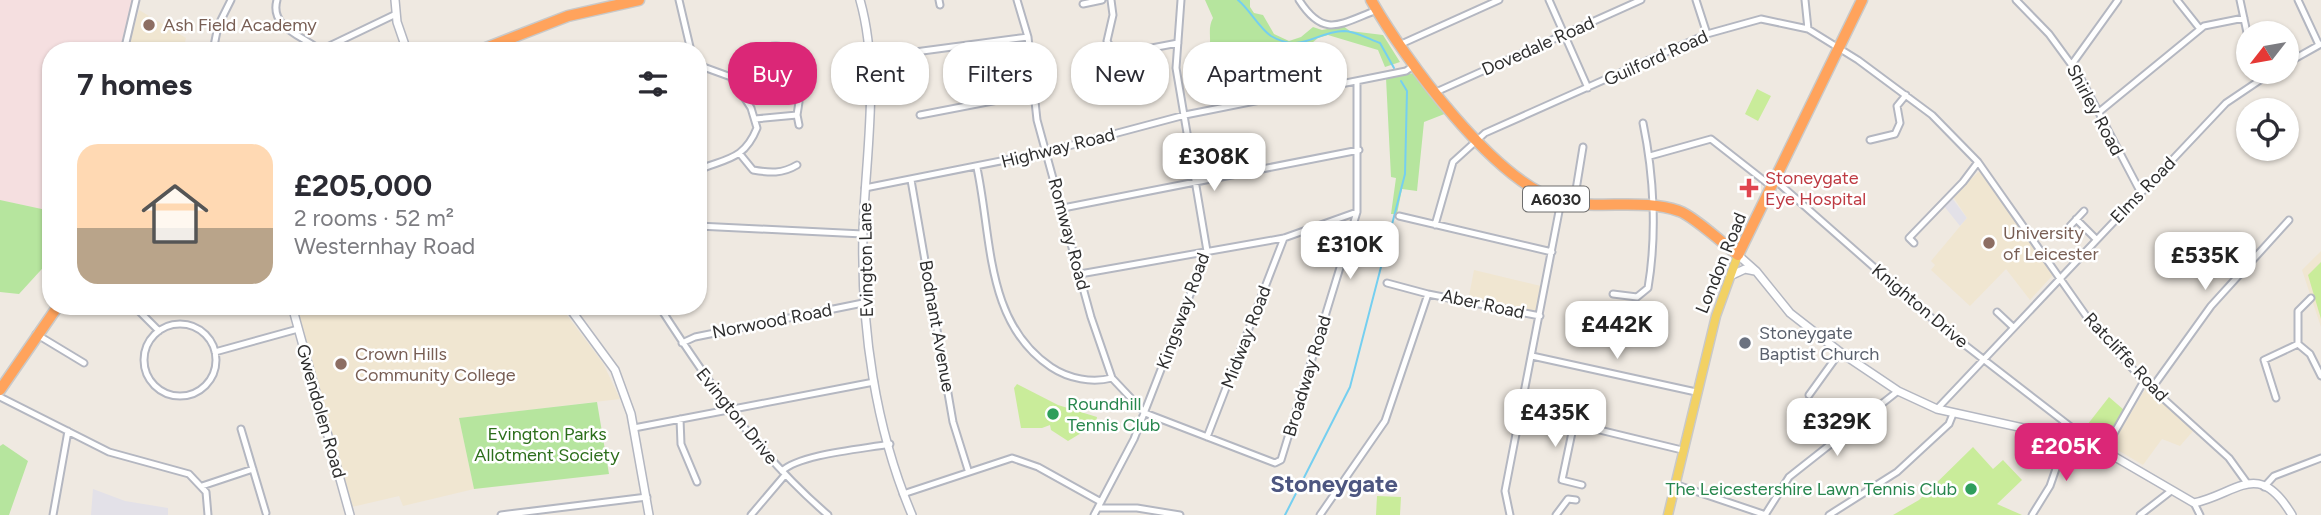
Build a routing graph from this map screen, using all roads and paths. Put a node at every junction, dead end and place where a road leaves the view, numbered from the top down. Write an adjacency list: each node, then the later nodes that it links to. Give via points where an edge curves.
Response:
1 (136, 0): 35 (street)
2 (231, 0): 36 (street)
3 (277, 0): 37 (street, via 278,21)
4 (395, 0): 27 (street)
5 (639, 0): 40 (highway, via 568,16)
6 (679, 0): 41 (street)
7 (860, 0): 42 (street, Evington Lane)
8 (1017, 0): 34 (street, Romway Road)
9 (1102, 0): 25 (street)
10 (1111, 0): 44 (street, via 1107,40 1115,55)
11 (1181, 0): 44 (street, Kingsway Road)
12 (1299, 0): 26 (street, via 1314,22 1324,26 1342,23)
13 (1499, 0): 46 (street)
14 (1549, 0): 32 (street)
15 (1641, 0): 32 (street, Dovedale Road)
16 (1696, 0): 33 (street)
17 (1805, 0): 30 (street)
18 (1862, 0): 47 (highway, London Road)
19 (2016, 0): 24 (street, Shirley Road)
20 (2118, 0): 50 (street)
21 (2177, 0): 31 (street)
22 (2240, 0): 28 (street)
23 (2298, 0): 45 (street)
24 (2024, 3): 50 (street, Shirley Road)
25 (1083, 4)
26 (1374, 5): 46 (highway, A6030)
27 (396, 14): 38 (street); 39 (street)
28 (2244, 18): 29 (street); 31 (street)
29 (2245, 21)
30 (1808, 29): 33 (street, Guilford Road, via 1761,19); 47 (street, Guilford Road)
31 (2200, 29): 64 (street)
32 (1565, 34): 56 (street); 57 (street, Dovedale Road)
33 (1707, 34): 56 (street, Guilford Road)
34 (1028, 37): 43 (street, Romway Road); 48 (street)
35 (126, 42)
36 (215, 42)
37 (309, 42)
38 (337, 42)
39 (404, 42)
40 (501, 42)
41 (689, 42)
42 (867, 42)
43 (1029, 42)
44 (1178, 43): 67 (street, Kingsway Road, via 1176,68)
45 (2320, 44): 49 (street)
46 (1399, 45): 51 (highway, A6030)
47 (1838, 47): 58 (street, Ratcliffe Road); 83 (highway, London Road)
48 (929, 50)
49 (2300, 56)
50 (2072, 64): 64 (street, Shirley Road)
51 (1413, 66): 54 (street, Highway Road); 57 (highway, A6030)
52 (707, 69): 53 (street)
53 (728, 77)
54 (1357, 81): 67 (street, Highway Road); 74 (street, Broadway Road)
55 (2252, 84): 86 (street, Elms Road, via 2225,103)
56 (1588, 88): 71 (street, Guilford Road)
57 (1436, 92): 71 (highway, A6030)
58 (1906, 95): 72 (street, via 1897,106 1900,123 1895,134); 78 (street, Ratcliffe Road)
59 (747, 105): 68 (street)
60 (799, 105): 65 (street)
61 (867, 105): 85 (street, Evington Lane)
62 (972, 105): 66 (street)
63 (1035, 105): 75 (street, Romway Road)
64 (2099, 112): 86 (street, Shirley Road)
65 (797, 115): 68 (street); 70 (street)
66 (920, 115)
67 (1185, 115): 75 (street, Highway Road); 84 (street, Kingsway Road)
68 (755, 119): 76 (street, via 752,140)
69 (1643, 123): 77 (street)
70 (799, 125)
71 (1478, 139): 87 (highway, A6030, via 1511,175); 98 (street, Guilford Road, via 1453,162)
72 (1870, 140)
73 (1583, 147): 89 (street)
74 (1359, 150): 84 (street); 94 (street, Broadway Road)
75 (1046, 152): 81 (street, Highway Road); 91 (street, Romway Road)
76 (740, 154): 79 (street, via 753,170 771,173); 80 (street)
77 (1650, 156): 83 (street, Knighton Drive, via 1712,139); 92 (street)
78 (1978, 162): 104 (street, via 1909,238); 111 (street, Ratcliffe Road)
79 (797, 165)
80 (707, 167)
81 (977, 168): 82 (street, Highway Road); 136 (street, via 997,289 1008,320 1038,359 1072,377 1098,382)
82 (911, 180): 85 (street, Highway Road); 164 (street, Bodnant Avenue, via 954,422)
83 (1773, 182): 107 (highway, London Road); 133 (street, Knighton Drive)
84 (1197, 183): 91 (street); 105 (street, Kingsway Road)
85 (865, 188): 101 (street, Evington Lane)
86 (2141, 193): 90 (street, Elms Road)
87 (1561, 201): 89 (highway, A6030); 106 (street)
88 (2120, 201): 90 (street)
89 (1574, 202): 92 (highway, A6030)
90 (2126, 207): 103 (street, Elms Road)
91 (1063, 208): 109 (street, Romway Road)
92 (1652, 208): 107 (highway, A6030, via 1682,211); 114 (street, via 1648,288 1637,297)
93 (2084, 211): 96 (street)
94 (1357, 212): 102 (street); 157 (street, Broadway Road, via 1279,463)
95 (1399, 216): 98 (street)
96 (2076, 219): 100 (street); 103 (street)
97 (2289, 220): 139 (street, via 2211,306)
98 (1435, 225): 106 (street)
99 (707, 226): 101 (street)
100 (2070, 226)
101 (863, 234): 116 (street, Evington Lane)
102 (1284, 237): 105 (street); 157 (street, Midway Road)
103 (2096, 239): 111 (street, Elms Road)
104 (1914, 243)
105 (1207, 251): 109 (street); 149 (street, Kingsway Road)
106 (1552, 252): 123 (street)
107 (1738, 256): 108 (street); 110 (main road, London Road)
108 (1756, 271): 110 (street, via 1745,269); 131 (street, via 1790,313)
109 (1080, 274): 136 (street, Romway Road)
110 (1730, 276): 142 (main road, London Road)
111 (2060, 276): 124 (street, Elms Road); 138 (street, Ratcliffe Road, via 2094,327)
112 (1387, 283): 113 (street, Aber Road)
113 (1428, 294): 123 (street, Aber Road); 189 (street, via 1385,421)
114 (1613, 294)
115 (2311, 298): 129 (street, via 2298,311)
116 (863, 303): 128 (street, Norwood Road, via 695,337); 137 (street, Evington Lane)
117 (1997, 312): 124 (street)
118 (51, 315): 127 (highway)
119 (143, 315): 126 (street)
120 (294, 315): 125 (street, Gwendolen Road)
121 (575, 315): 154 (street, via 615,370)
122 (664, 315): 128 (street, Evington Drive)
123 (1540, 316): 132 (street)
124 (2013, 327): 133 (street, Elms Road)
125 (298, 329): 130 (street); 181 (street, Gwendolen Road)
126 (159, 331): 130 (street, via 175,324 189,325 208,337); 130 (street, via 146,348 144,360 152,383 163,392 184,396 197,392 209,382 216,365)
127 (36, 334): 134 (street); 140 (highway)
128 (682, 344): 146 (street, Evington Drive)
129 (2298, 344): 135 (street, via 2310,354); 145 (street, via 2264,360)
130 (215, 352)
131 (1840, 352): 141 (street); 143 (street)
132 (1532, 356): 142 (street); 148 (street)
133 (1983, 358): 147 (street, Elms Road); 153 (street, Knighton Drive)
134 (84, 363)
135 (2321, 376)
136 (1112, 378): 149 (street, Romway Road)
137 (874, 382): 146 (street); 159 (street, Evington Lane)
138 (2144, 382): 139 (street, Ratcliffe Road); 160 (street)
139 (2152, 388): 167 (street, Ratcliffe Road, via 2229,458)
140 (0, 390)
141 (1898, 391): 147 (street); 193 (street, via 1789,477)
142 (1696, 392): 161 (main road, London Road)
143 (1809, 395)
144 (0, 397): 156 (street)
145 (2276, 398)
146 (728, 409): 151 (street); 165 (street, Evington Drive)
147 (1937, 410): 150 (street)
148 (1521, 411): 152 (street); 190 (street, via 1505,491)
149 (1145, 413): 157 (street); 177 (street, Kingsway Road)
150 (1953, 414): 158 (street); 194 (street, via 1949,424 1897,472)
151 (680, 419): 154 (street); 166 (street, via 681,444)
152 (1574, 423): 161 (street); 169 (street, via 1562,480)
153 (2071, 427)
154 (634, 428): 174 (street)
155 (241, 429): 163 (street)
156 (68, 431): 170 (street, via 118,455 182,470); 179 (street)
157 (1207, 437)
158 (2067, 437): 160 (street); 195 (street, via 2050,486)
159 (890, 444): 165 (street, via 792,464); 173 (street, Evington Lane)
160 (2105, 449): 172 (street)
161 (1682, 450): 168 (main road, London Road)
162 (2321, 458): 171 (street, via 2274,476)
163 (253, 469): 170 (street); 178 (street)
164 (968, 470): 173 (street); 177 (street, via 1012,458 1038,467)
165 (783, 473): 184 (street, via 774,492); 185 (street, Evington Drive)
166 (696, 482)
167 (2247, 483): 171 (street); 176 (street)
168 (1674, 484): 192 (main road, London Road); 193 (street)
169 (1582, 485)
170 (202, 486): 180 (street)
171 (2264, 487): 198 (street, via 2284,502)
172 (2171, 491): 176 (street); 196 (street)
173 (903, 494): 186 (street, Evington Lane)
174 (647, 497): 182 (street); 183 (street)
175 (1576, 500): 191 (street, via 1568,499)
176 (2194, 503): 197 (street)
177 (1100, 505): 187 (street, Kingsway Road); 188 (street)
178 (266, 513)
179 (53, 515)
180 (208, 515)
181 (350, 515)
182 (501, 515)
183 (649, 515)
184 (751, 515)
185 (828, 515)
186 (912, 515)
187 (1094, 515)
188 (1180, 515)
189 (1320, 515)
190 (1510, 515)
191 (1556, 515)
192 (1668, 515)
193 (1766, 515)
194 (1829, 515)
195 (2032, 515)
196 (2140, 515)
197 (2200, 515)
198 (2292, 515)

